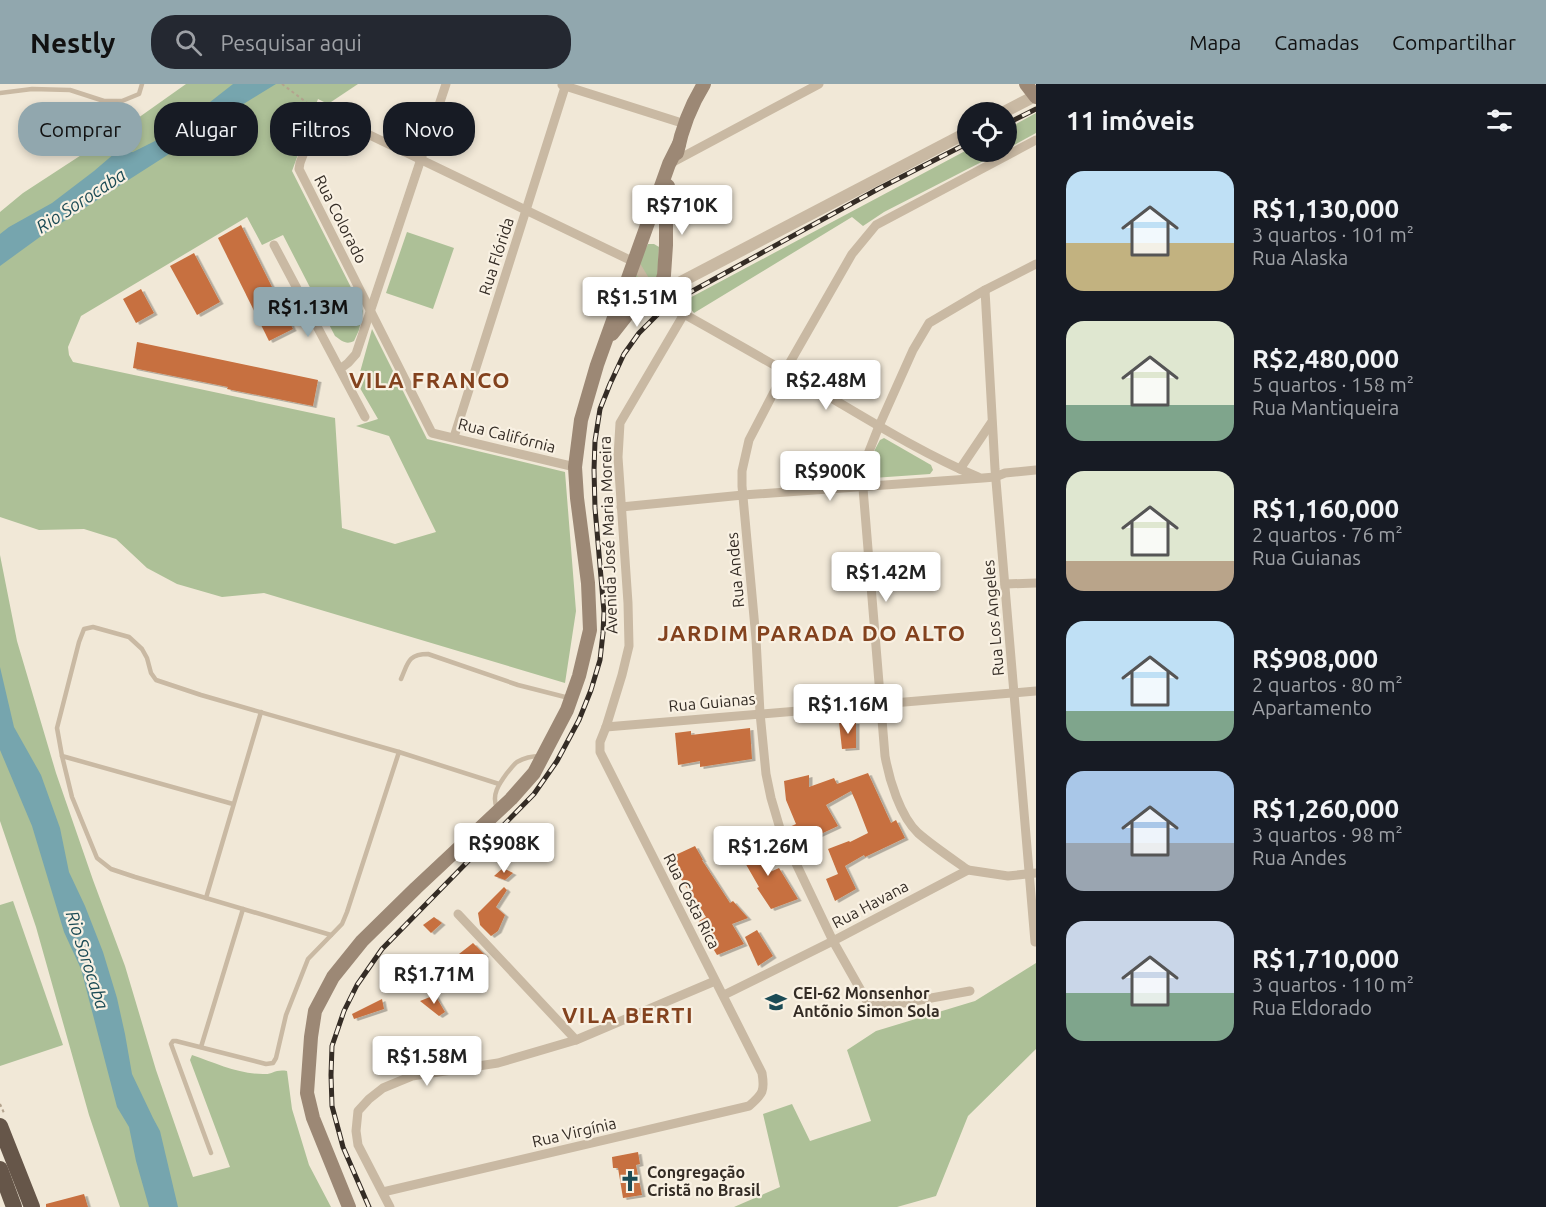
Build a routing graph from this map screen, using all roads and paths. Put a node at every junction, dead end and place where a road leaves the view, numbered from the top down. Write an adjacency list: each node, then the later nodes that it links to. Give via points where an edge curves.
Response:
1 (142, 84): 8 (lane, via 139,94 122,101 70,90)
2 (282, 84): 10 (path)
3 (446, 84): 17 (street)
4 (704, 84): 12 (main road)
5 (819, 84): 18 (street)
6 (1026, 84): 9 (main road)
7 (564, 85): 12 (street); 19 (street, Rua Flórida)
8 (0, 93)
9 (1036, 97): 11 (street)
10 (305, 102)
11 (1017, 106)
12 (684, 124): 18 (main road)
13 (371, 135): 17 (street)
14 (957, 138): 26 (street)
15 (1036, 140): 31 (street, Rua Andes, via 876,225 852,254)
16 (303, 156): 27 (street, Rua Colorado, via 299,170)
17 (421, 159): 19 (street); 27 (street)
18 (672, 162): 20 (main road); 22 (main road, via 666,204)
19 (526, 209): 23 (street); 36 (street, Rua Flórida)
20 (641, 244): 22 (main road, via 655,240); 23 (main road)
21 (274, 245): 30 (street)
22 (666, 250): 26 (main road, via 664,275)
23 (634, 262): 26 (street); 29 (main road)
24 (1036, 264): 25 (street)
25 (985, 290): 33 (street, Rua Los Angeles); 34 (street, via 929,323)
26 (654, 296): 28 (street, via 660,305); 29 (main road, via 630,311)
27 (371, 309): 30 (street, via 356,354); 35 (street, Rua Colorado)
28 (684, 314): 31 (street); 44 (street, Avenida José Maria Moreira, via 620,423)
29 (606, 342): 37 (main road, via 581,420)
30 (340, 369): 32 (street)
31 (785, 371): 34 (street); 43 (street, Rua Andes, via 749,440 742,471)
32 (365, 417)
33 (991, 423): 38 (street); 40 (street, Rua Los Angeles)
34 (879, 426): 38 (street); 42 (street)
35 (432, 433): 36 (street, Rua Califórnia)
36 (454, 437): 37 (street, Rua Califórnia)
37 (575, 467): 50 (main road, via 590,630)
38 (960, 469): 41 (street)
39 (1036, 470): 40 (street)
40 (995, 477): 41 (street); 46 (street, Rua Los Angeles)
41 (983, 478): 42 (street)
42 (862, 486): 43 (street); 51 (street)
43 (743, 495): 44 (street); 53 (street, Rua Andes)
44 (621, 507): 54 (street, Avenida José Maria Moreira, via 629,646)
45 (1036, 582): 46 (street)
46 (1005, 584): 49 (street, Rua Los Angeles)
47 (401, 679): 50 (lane, via 410,658 428,654 518,686)
48 (1036, 691): 49 (street, Rua Guianas)
49 (1014, 694): 51 (street, Rua Guianas); 62 (street, Rua Los Angeles)
50 (571, 698): 57 (main road)
51 (880, 704): 53 (street, Rua Guianas); 61 (street, via 889,780 902,809 916,832)
52 (261, 712): 55 (lane); 56 (lane, via 156,680 142,649 129,637 93,627 84,629 79,642 57,728); 59 (lane)
53 (760, 713): 54 (street, Rua Guianas); 67 (street, Rua Andes, via 768,782 781,832)
54 (606, 727): 69 (street, Rua Costa Rica, via 600,752)
55 (399, 752): 58 (lane); 66 (lane, via 347,912)
56 (62, 756): 59 (lane); 63 (lane, via 72,797 97,858 111,869)
57 (544, 756): 58 (lane, via 531,756 515,763); 60 (main road, via 534,773)
58 (499, 784): 60 (lane, via 494,802)
59 (234, 804): 63 (lane)
60 (498, 811): 81 (main road, via 362,941 333,977 315,1011 307,1093 313,1118)
61 (968, 870): 62 (street, via 1008,876); 67 (street, Rua Havana)
62 (1033, 873): 68 (street, Rua Los Angeles)
63 (206, 898): 64 (lane)
64 (243, 909): 66 (lane); 73 (lane)
65 (458, 914): 72 (street)
66 (331, 935): 73 (lane, via 308,959 273,1063)
67 (833, 941): 70 (street, Rua Andes, via 868,1003 887,1005); 71 (street, Rua Havana)
68 (1035, 942)
69 (715, 981): 71 (street, Rua Costa Rica); 72 (street)
70 (970, 991)
71 (723, 995): 74 (street, Rua Costa Rica, via 762,1073)
72 (576, 1040): 78 (street, via 498,1063 412,1076 383,1088 358,1111 356,1131 358,1145)
73 (201, 1047): 76 (lane, via 176,1041 171,1044)
74 (765, 1087): 78 (street, Rua Virgínia, via 749,1106)
75 (0, 1126): 80 (highway)
76 (210, 1153)
77 (0, 1169): 79 (highway)
78 (382, 1192): 82 (street)
79 (15, 1207)
80 (32, 1207)
81 (349, 1207)
82 (390, 1207)

